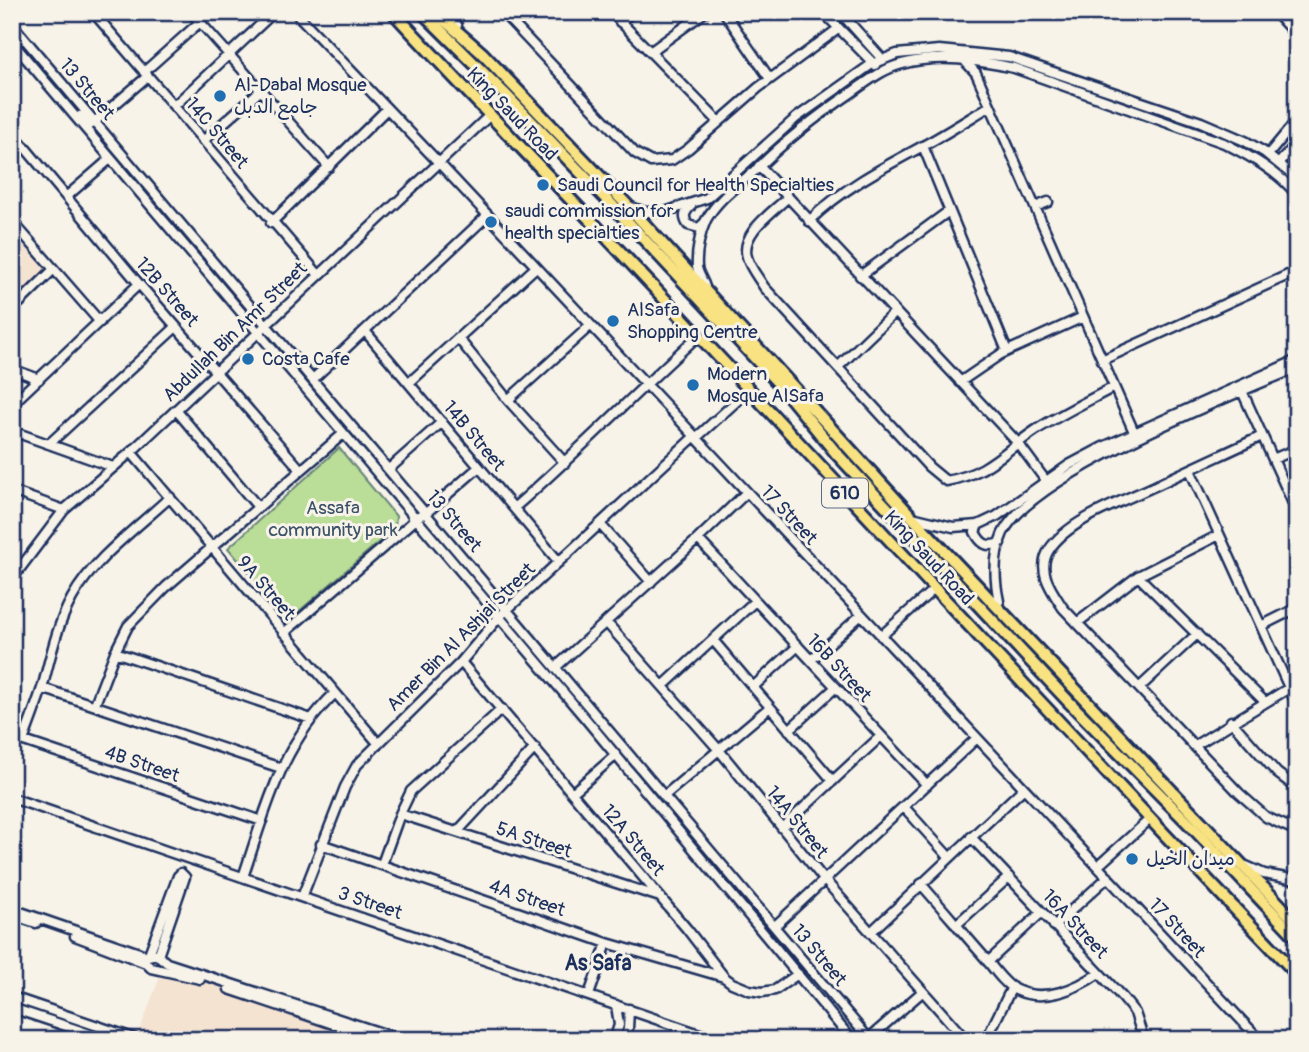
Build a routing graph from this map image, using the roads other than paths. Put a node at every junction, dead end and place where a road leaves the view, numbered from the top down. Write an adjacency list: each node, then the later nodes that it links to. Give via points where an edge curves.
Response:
1 (93, 12): 30 (street, 14C Street)
2 (191, 12): 17 (street)
3 (274, 12): 25 (street)
4 (295, 12): 36 (street, 17 Street)
5 (393, 12): 37 (main road, King Saud Road / 610)
6 (422, 12): 221 (main road, King Saud Road / 610, via 612,205 1069,702)
7 (435, 12): 24 (main road)
8 (444, 12): 24 (street)
9 (611, 12): 18 (street)
10 (632, 12): 18 (street)
11 (705, 12): 23 (street)
12 (724, 12): 31 (street)
13 (823, 12): 20 (street)
14 (840, 12): 26 (street)
15 (1275, 12): 21 (street)
16 (505, 13): 40 (street, via 635,153 651,162 672,160)
17 (200, 22): 25 (street); 30 (street)
18 (620, 22): 23 (street)
19 (12, 24): 39 (street, 13 Street)
20 (838, 29): 28 (street); 31 (street)
21 (1297, 36)
22 (12, 42): 35 (street, 13 Street)
23 (650, 52): 40 (street)
24 (482, 53): 57 (main road)
25 (229, 55): 32 (street); 33 (street)
26 (883, 58): 28 (street); 29 (street); 45 (street, via 939,50 1010,57 1201,122)
27 (964, 60): 29 (street, via 938,59); 34 (street, via 976,73); 52 (street, via 1014,68 1224,143 1271,171)
28 (872, 64): 29 (street); 56 (street, via 796,118 707,198)
29 (884, 70): 49 (street, via 819,114)
30 (146, 74): 33 (street, 14C Street); 39 (street)
31 (770, 79): 40 (street)
32 (261, 90): 42 (street); 50 (street)
33 (174, 106): 42 (street, 14C Street)
34 (990, 106): 44 (street); 58 (street)
35 (66, 107): 39 (street, via 89,125); 46 (street, 13 Street)
36 (387, 109): 48 (street, 17 Street); 50 (street)
37 (489, 116): 48 (street, Abdullah Bin Amr Street); 81 (main road, King Saud Road / 610)
38 (1297, 120): 45 (street)
39 (95, 122): 76 (street, 13 Street)
40 (719, 122)
41 (12, 132): 53 (street, 12B Street)
42 (203, 141): 64 (street, 14C Street)
43 (1297, 143): 47 (street)
44 (923, 146): 59 (street); 62 (street, via 866,177)
45 (1268, 155): 47 (street)
46 (110, 159): 53 (street); 80 (street, 13 Street)
47 (1279, 163): 51 (street)
48 (440, 164): 60 (street, 17 Street); 68 (street, Abdullah Bin Amr Street)
49 (759, 166): 54 (street); 63 (street, via 719,200)
50 (329, 167): 64 (street)
51 (1297, 179)
52 (1297, 195)
53 (66, 197): 70 (street, 12B Street)
54 (787, 198): 62 (street); 86 (street, via 756,227 745,254 764,286)
55 (1048, 202): 58 (street)
56 (693, 204): 57 (street, via 665,212 645,212); 63 (street, via 684,219 699,228)
57 (627, 205): 71 (main road)
58 (1035, 207): 74 (street)
59 (949, 211): 69 (street); 83 (street)
60 (488, 215): 65 (street, 17 Street); 79 (street)
61 (12, 221): 66 (street)
62 (809, 221): 69 (street)
63 (705, 222): 71 (street, via 698,269)
64 (271, 223): 68 (street, 14C Street)
65 (536, 267): 77 (street, 17 Street); 82 (street)
66 (53, 270): 72 (street); 75 (street)
67 (1297, 271): 84 (street)
68 (318, 274): 76 (street, Abdullah Bin Amr Street)
69 (860, 276): 73 (street)
70 (139, 284): 75 (street); 78 (street, 12B Street)
71 (705, 287): 127 (main road)
72 (12, 310)
73 (895, 312): 86 (street); 92 (street)
74 (1083, 317): 83 (street); 84 (street)
75 (100, 322): 90 (street)
76 (266, 324): 80 (street, Abdullah Bin Amr Street); 91 (street, 13 Street)
77 (590, 326): 94 (street, 17 Street); 98 (street)
78 (176, 327): 89 (street, 12B Street); 108 (street)
79 (365, 331): 91 (street); 93 (street, 14B Street)
80 (257, 332): 89 (street, Abdullah Bin Amr Street); 104 (street, 13 Street)
81 (698, 336): 94 (street); 96 (main road, King Saud Road / 610)
82 (458, 338): 93 (street); 98 (street)
83 (1007, 351): 92 (street)
84 (1102, 360): 95 (street)
85 (1297, 360): 103 (street)
86 (838, 367): 107 (street, via 946,481 986,468)
87 (1297, 368): 97 (street)
88 (12, 369): 90 (street)
89 (215, 372): 100 (street, Abdullah Bin Amr Street); 116 (street, 12B Street)
90 (38, 379): 99 (street)
91 (313, 379): 115 (street, 13 Street)
92 (960, 382): 107 (street)
93 (409, 383): 101 (street, 14B Street)
94 (645, 384): 106 (street, 17 Street); 112 (street)
95 (1114, 387): 103 (street); 107 (street)
96 (748, 390): 106 (street, Amer Bin Al Ashjai Street); 141 (main road, King Saud Road / 610)
97 (1242, 391): 105 (street); 133 (street, via 1084,465 1022,509)
98 (508, 400): 112 (street)
99 (12, 404)
100 (176, 410): 110 (street, Abdullah Bin Amr Street); 122 (street)
101 (442, 422): 114 (street, 14B Street); 115 (street)
102 (12, 430): 108 (street)
103 (1134, 432): 118 (street)
104 (343, 434): 116 (street); 128 (street, 13 Street)
105 (1262, 436): 111 (street); 117 (street)
106 (695, 437): 120 (street, 17 Street); 129 (street, Amer Bin Al Ashjai Street)
107 (1018, 443): 118 (street)
108 (50, 444): 113 (street)
109 (1297, 449): 111 (street)
110 (131, 452): 113 (street, Abdullah Bin Amr Street); 121 (street, 9A Street)
111 (1273, 459): 125 (street)
112 (565, 463): 123 (street)
113 (113, 467): 124 (street, Abdullah Bin Amr Street)
114 (479, 467): 123 (street, 14B Street); 126 (street)
115 (389, 469): 126 (street, 13 Street)
116 (302, 470): 122 (street)
117 (1189, 470): 131 (street); 149 (street, via 1090,516 1048,551 1043,569 1049,587)
118 (1046, 481): 130 (street)
119 (12, 491): 124 (street)
120 (746, 493): 132 (street); 146 (street, 17 Street)
121 (170, 497): 134 (street, 9A Street); 163 (street, via 108,555 72,597 59,624)
122 (258, 507): 134 (street)
123 (515, 508): 137 (street, 14B Street)
124 (64, 510): 136 (street, Abdullah Bin Amr Street)
125 (1297, 512)
126 (426, 513): 128 (street); 145 (street, 13 Street)
127 (912, 517): 130 (street, via 953,527); 203 (main road)
128 (414, 519): 147 (street, 13 Street); 151 (street)
129 (600, 524): 137 (street, Amer Bin Al Ashjai Street); 140 (street)
130 (978, 525): 133 (street, via 975,532 985,545)
131 (1219, 535): 138 (street); 150 (street)
132 (698, 539): 140 (street); 142 (street, 16B Street)
133 (1000, 543): 143 (street, via 994,576)
134 (211, 547): 151 (street, 9A Street); 156 (street, via 128,626)
135 (12, 558): 136 (street)
136 (24, 562): 139 (street, Abdullah Bin Amr Street)
137 (559, 562): 145 (street, Amer Bin Al Ashjai Street)
138 (1138, 576): 149 (street); 152 (street)
139 (12, 579)
140 (651, 582): 148 (street)
141 (934, 589): 153 (street); 194 (main road, King Saud Road / 610)
142 (755, 601): 154 (street); 155 (street, 16B Street)
143 (999, 601)
144 (1297, 608): 150 (street)
145 (507, 609): 147 (street, Amer Bin Al Ashjai Street); 159 (street, 13 Street)
146 (861, 615): 153 (street, 17 Street); 157 (street)
147 (499, 617): 158 (street, Amer Bin Al Ashjai Street); 183 (street, 13 Street)
148 (606, 622): 159 (street); 160 (street, 14A Street)
149 (1077, 623): 164 (street)
150 (1261, 626): 165 (street)
151 (284, 633): 166 (street, 9A Street)
152 (1197, 635): 164 (street); 167 (street)
153 (881, 636): 177 (street, 17 Street)
154 (713, 640): 160 (street); 161 (street)
155 (798, 646): 157 (street, 16B Street); 161 (street)
156 (115, 652): 168 (street); 172 (street)
157 (811, 660): 162 (street, 16B Street)
158 (461, 662): 171 (street, 12A Street); 179 (street, Amer Bin Al Ashjai Street)
159 (556, 667): 190 (street, 13 Street)
160 (663, 686): 182 (street, 14A Street)
161 (752, 687): 170 (street)
162 (835, 687): 174 (street); 175 (street, 16B Street)
163 (42, 688): 168 (street); 178 (street)
164 (1139, 688): 180 (street)
165 (1289, 688): 167 (street); 169 (street)
166 (335, 693): 172 (street); 179 (street, 9A Street)
167 (1265, 702): 173 (street)
168 (95, 704): 184 (street)
169 (1297, 705)
170 (770, 707): 174 (street); 182 (street)
171 (502, 709): 181 (street, 12A Street); 193 (street, via 411,791)
172 (310, 719): 184 (street)
173 (1231, 721): 180 (street); 188 (street, via 1277,773)
174 (789, 730): 185 (street)
175 (881, 736): 185 (street); 186 (street, 16B Street)
176 (12, 737): 178 (street, 4B Street)
177 (976, 738): 186 (street); 187 (street, 17 Street)
178 (23, 741): 195 (street, 4B Street)
179 (378, 743): 200 (street, Amer Bin Al Ashjai Street, via 357,765)
180 (1194, 746): 197 (street, via 1266,817)
181 (535, 748): 189 (street, 12A Street); 198 (street)
182 (719, 750): 190 (street); 196 (street, 14A Street)
183 (616, 755): 189 (street); 226 (street, 13 Street)
184 (281, 768): 195 (street)
185 (832, 781): 196 (street)
186 (927, 785): 192 (street)
187 (1024, 788): 199 (street); 204 (street, 17 Street)
188 (1297, 788)
189 (572, 793): 211 (street, 12A Street)
190 (664, 796): 218 (street, 13 Street)
191 (12, 798): 205 (street, 3 Street)
192 (904, 807): 201 (street); 209 (street)
193 (400, 814): 198 (street, 5A Street); 202 (street)
194 (1150, 819): 204 (street); 227 (main road, King Saud Road / 610)
195 (262, 821): 205 (street)
196 (782, 828): 209 (street, 14A Street)
197 (1297, 831)
198 (457, 832): 211 (street, 5A Street)
199 (971, 837): 201 (street); 206 (street, 16A Street)
200 (321, 844): 202 (street, 4A Street); 212 (street, Amer Bin Al Ashjai Street)
201 (949, 857): 210 (street)
202 (382, 864): 222 (street, 4A Street)
203 (1243, 864): 208 (street, via 1264,874); 216 (main road)
204 (1098, 866): 207 (street, 17 Street)
205 (243, 877): 212 (street, 3 Street)
206 (1009, 877): 214 (street, 16A Street); 217 (street)
207 (1108, 877): 219 (street); 250 (street, 17 Street)
208 (1297, 880)
209 (826, 881): 218 (street); 220 (street, 14A Street)
210 (921, 884): 217 (street); 220 (street)
211 (659, 896): 228 (street, 12A Street)
212 (302, 897): 231 (street, 3 Street)
213 (12, 909): 223 (street)
214 (1042, 912): 219 (street, 16A Street); 224 (street)
215 (12, 915): 223 (street)
216 (1297, 923)
217 (956, 925): 224 (street)
218 (775, 926): 246 (street, 13 Street)
219 (1054, 926): 225 (street, 16A Street)
220 (871, 932): 230 (street, 14A Street)
221 (1297, 938)
222 (607, 943): 228 (street, 4A Street); 231 (street)
223 (152, 957): 223 (street, via 185,877 181,873); 240 (street, via 151,968 203,980); 241 (street)
224 (988, 962): 229 (street)
225 (1099, 973): 229 (street, via 1061,992 1027,993); 249 (street, 16A Street, via 1135,1013)
226 (798, 974): 228 (street, 12A Street, via 775,990 762,992); 245 (street, 13 Street)
227 (1297, 974)
228 (724, 977)
229 (1012, 987): 248 (street)
230 (922, 992): 246 (street); 247 (street, 14A Street)
231 (589, 995): 233 (street, 3 Street)
232 (12, 997): 239 (street)
233 (616, 1004): 235 (street, 3 Street); 236 (street)
234 (12, 1008): 238 (street)
235 (629, 1009): 237 (street); 244 (street, 3 Street)
236 (619, 1025): 237 (street); 242 (street)
237 (628, 1028): 243 (street)
238 (108, 1040)
239 (139, 1040)
240 (381, 1040)
241 (403, 1040)
242 (614, 1040)
243 (624, 1040)
244 (717, 1040)
245 (852, 1040)
246 (869, 1040)
247 (966, 1040)
248 (986, 1040)
249 (1144, 1040)
250 (1260, 1040)

